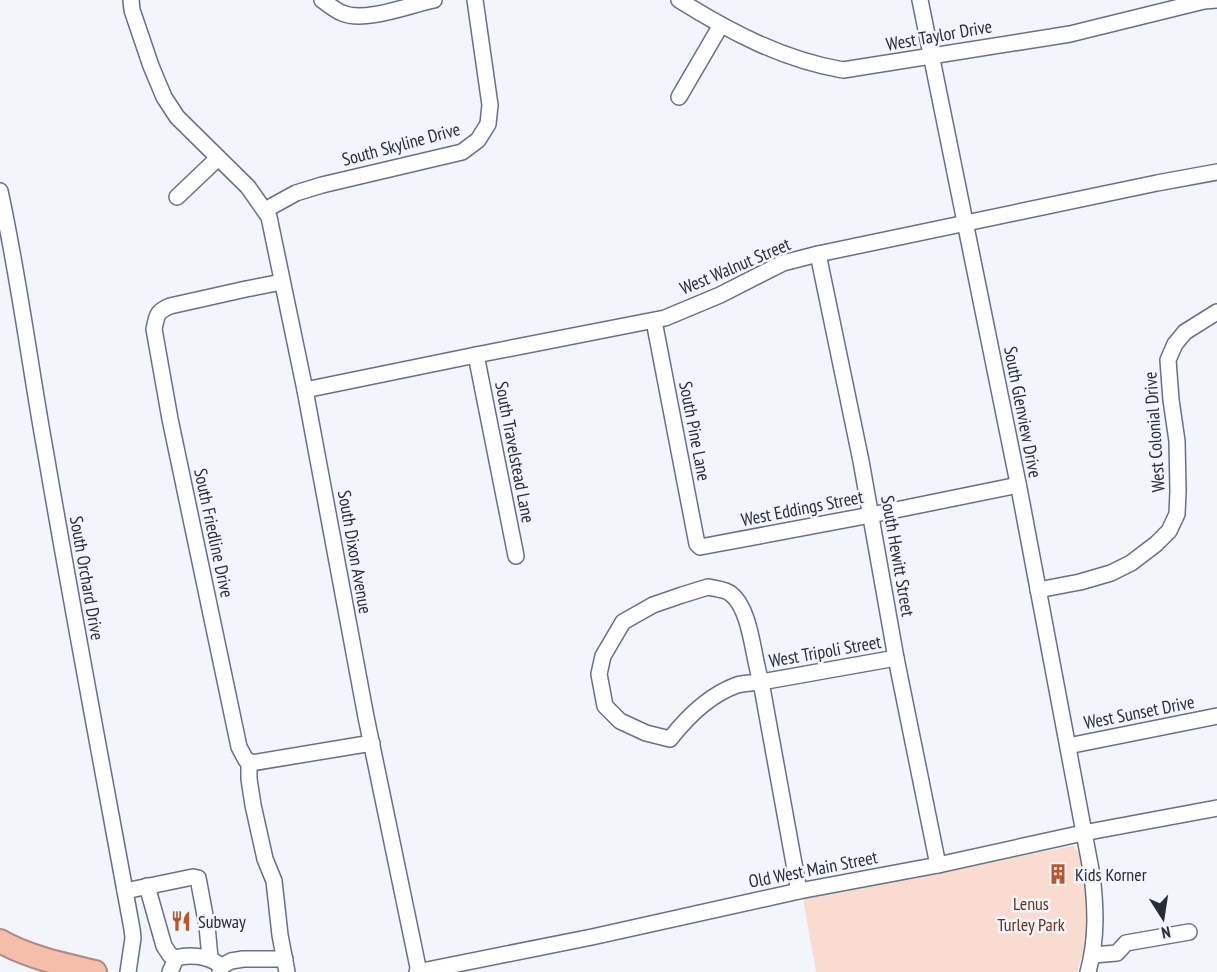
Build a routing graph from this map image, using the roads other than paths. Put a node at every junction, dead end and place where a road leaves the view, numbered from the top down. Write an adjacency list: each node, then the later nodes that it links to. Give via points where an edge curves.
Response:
1 (131, 0): 11 (street, South Dixon Avenue, via 164,97 177,117)
2 (322, 0): 3 (street, via 344,14 358,17)
3 (434, 0)
4 (475, 0): 15 (street, South Skyline Drive, via 490,105 488,124 478,140 462,152 296,193)
5 (680, 0): 8 (street, West Taylor Drive)
6 (920, 0): 9 (street, South Glenview Drive)
7 (1208, 1): 9 (street, West Taylor Drive, via 1070,34)
8 (721, 25): 9 (street, West Taylor Drive, via 753,42 822,67 843,70); 10 (street)
9 (931, 56): 16 (street, South Glenview Drive)
10 (679, 97)
11 (218, 158): 14 (street); 15 (street, South Dixon Avenue)
12 (1217, 172): 16 (street, West Walnut Street)
13 (0, 191): 38 (street, South Orchard Drive)
14 (177, 197)
15 (265, 210): 18 (street, South Dixon Avenue)
16 (964, 224): 17 (street, West Walnut Street); 23 (street, South Glenview Drive)
17 (818, 254): 20 (street, West Walnut Street, via 783,263 720,295); 24 (street, South Hewitt Street)
18 (282, 282): 22 (street, South Dixon Avenue); 33 (street, South Friedline Drive, via 170,306 160,310 154,329 239,747)
19 (1217, 312): 27 (street, West Colonial Drive, via 1185,332 1168,360 1178,491 1177,514 1169,531 1131,563 1111,573)
20 (654, 321): 21 (street, West Walnut Street); 25 (street, South Pine Lane)
21 (476, 355): 22 (street, West Walnut Street); 26 (street, South Travelstead Lane)
22 (305, 390): 31 (street, South Dixon Avenue)
23 (1018, 485): 24 (street, West Eddings Street); 27 (street, South Glenview Drive)
24 (871, 515): 25 (street, West Eddings Street); 28 (street, South Hewitt Street)
25 (700, 548)
26 (516, 556)
27 (1038, 590): 32 (street, South Glenview Drive)
28 (896, 658): 29 (street, West Tripoli Street); 36 (street, South Hewitt Street)
29 (760, 682): 29 (street, via 738,685 705,702 670,739 620,721 604,706 599,674 603,656 623,622 653,605 708,587 729,592 741,604); 39 (street)
30 (1217, 716): 32 (street, West Sunset Drive)
31 (372, 743): 33 (street); 48 (street, South Dixon Avenue)
32 (1068, 746): 35 (street, South Glenview Drive)
33 (249, 761): 45 (street, via 265,860 274,881)
34 (1217, 808): 35 (street, Old West Main Street)
35 (1083, 833): 36 (street, Old West Main Street); 42 (street, South Glenview Drive, via 1096,905)
36 (938, 865): 39 (street, Old West Main Street)
37 (147, 886): 38 (street); 43 (street); 44 (street, via 198,878)
38 (125, 891): 47 (street, South Orchard Drive, via 133,938)
39 (799, 891): 48 (street, Old West Main Street)
40 (1189, 932): 42 (street, via 1126,943 1117,953)
41 (0, 941): 46 (highway)
42 (1093, 955): 49 (street, South Glenview Drive)
43 (173, 965): 44 (street, via 184,956)
44 (217, 966): 45 (street, via 243,959)
45 (286, 966)
46 (95, 972)
47 (128, 972)
48 (418, 972)
49 (1088, 972)

